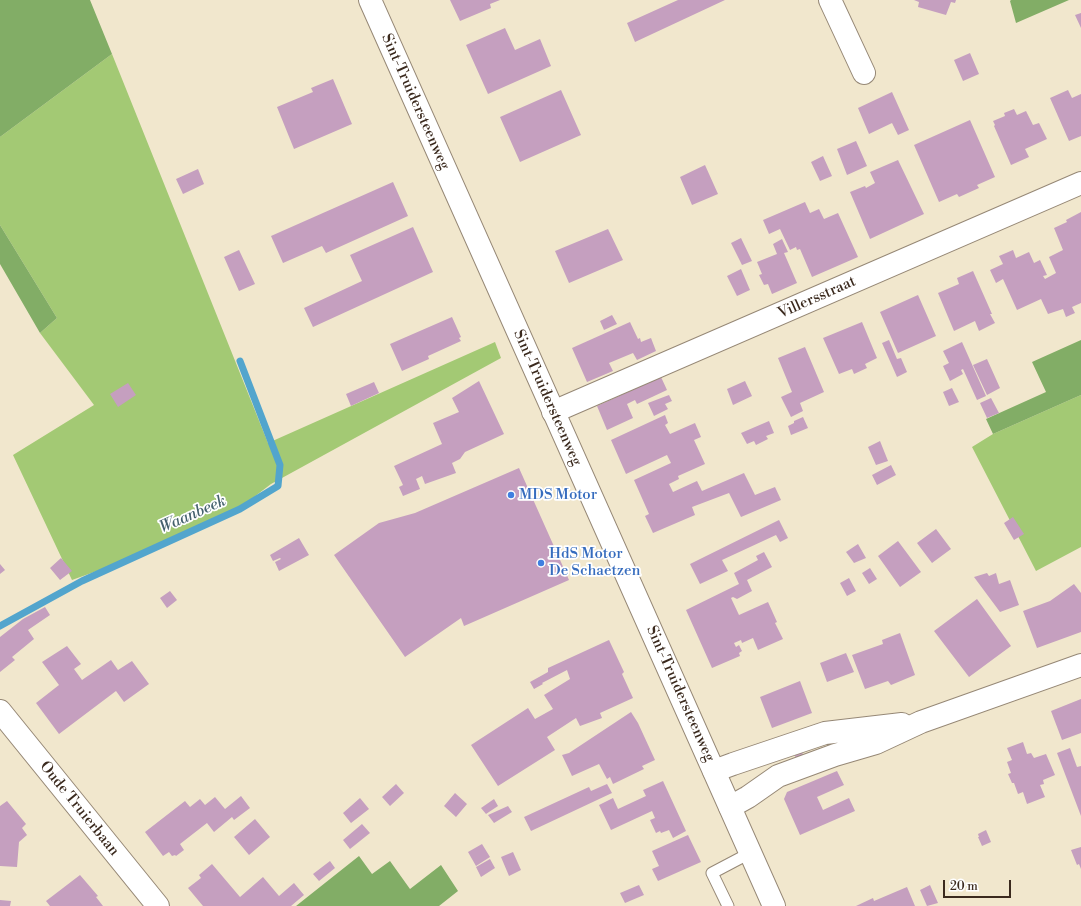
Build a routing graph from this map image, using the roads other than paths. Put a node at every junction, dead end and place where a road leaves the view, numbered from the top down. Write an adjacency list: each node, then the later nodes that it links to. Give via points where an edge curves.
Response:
1 (370, 0): 5 (street, Sint-Truidersteenweg)
2 (830, 0): 3 (street)
3 (864, 72)
4 (1081, 183): 5 (street, Villersstraat)
5 (553, 412): 9 (street, Sint-Truidersteenweg)
6 (1081, 665): 8 (street)
7 (0, 711): 12 (street, Oude Truierbaan)
8 (921, 722): 9 (street, via 825,734); 10 (street, via 876,743 778,776)
9 (714, 771): 10 (street, Sint-Truidersteenweg)
10 (730, 807): 11 (street, Sint-Truidersteenweg)
11 (750, 853): 13 (lane, via 712,873); 14 (street, Sint-Truidersteenweg)
12 (158, 906)
13 (728, 906)
14 (774, 906)

